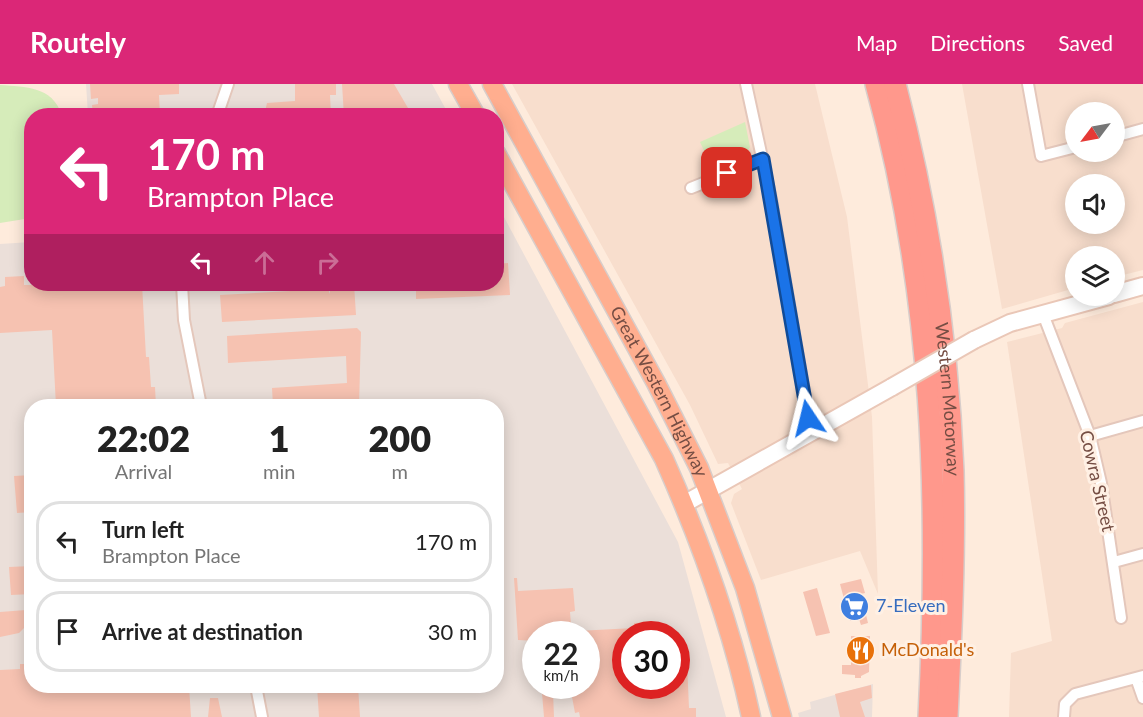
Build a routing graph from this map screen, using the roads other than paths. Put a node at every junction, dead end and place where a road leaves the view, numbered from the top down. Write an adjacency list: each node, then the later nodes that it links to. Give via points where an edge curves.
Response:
1 (228, 84): 8 (street)
2 (458, 84): 9 (highway)
3 (492, 84): 25 (highway, Great Western Highway, via 656,383)
4 (746, 84): 13 (street)
5 (876, 84): 36 (highway, Western Motorway, via 905,212 928,384 936,555)
6 (895, 84): 37 (highway, Western Motorway, via 930,246 948,390 954,548)
7 (1028, 84): 12 (street, via 1041,156)
8 (220, 108)
9 (472, 108)
10 (1143, 129): 11 (street)
11 (1125, 134)
12 (1065, 150)
13 (763, 159): 15 (street); 23 (street)
14 (504, 167): 26 (highway, Great Western Highway, via 642,416)
15 (691, 188)
16 (1143, 286): 18 (main road)
17 (182, 291): 21 (street)
18 (1125, 291)
19 (1072, 306): 20 (main road)
20 (1043, 314): 23 (main road, bridge, via 997,328); 24 (street, Cowra Street)
21 (200, 399)
22 (1143, 421): 24 (street)
23 (811, 432): 25 (main road)
24 (1090, 436): 28 (street, Cowra Street)
25 (709, 490): 26 (main road); 35 (highway, Great Western Highway, via 745,588)
26 (684, 504): 34 (highway, Great Western Highway, via 725,615)
27 (1143, 554): 28 (street)
28 (1114, 562): 29 (street, Cowra Street)
29 (1121, 618)
30 (1140, 677): 32 (street); 38 (street, via 1075,694 1065,704)
31 (257, 693): 33 (street)
32 (1143, 699)
33 (262, 717)
34 (751, 717)
35 (782, 717)
36 (929, 717)
37 (947, 717)
38 (1064, 717)

